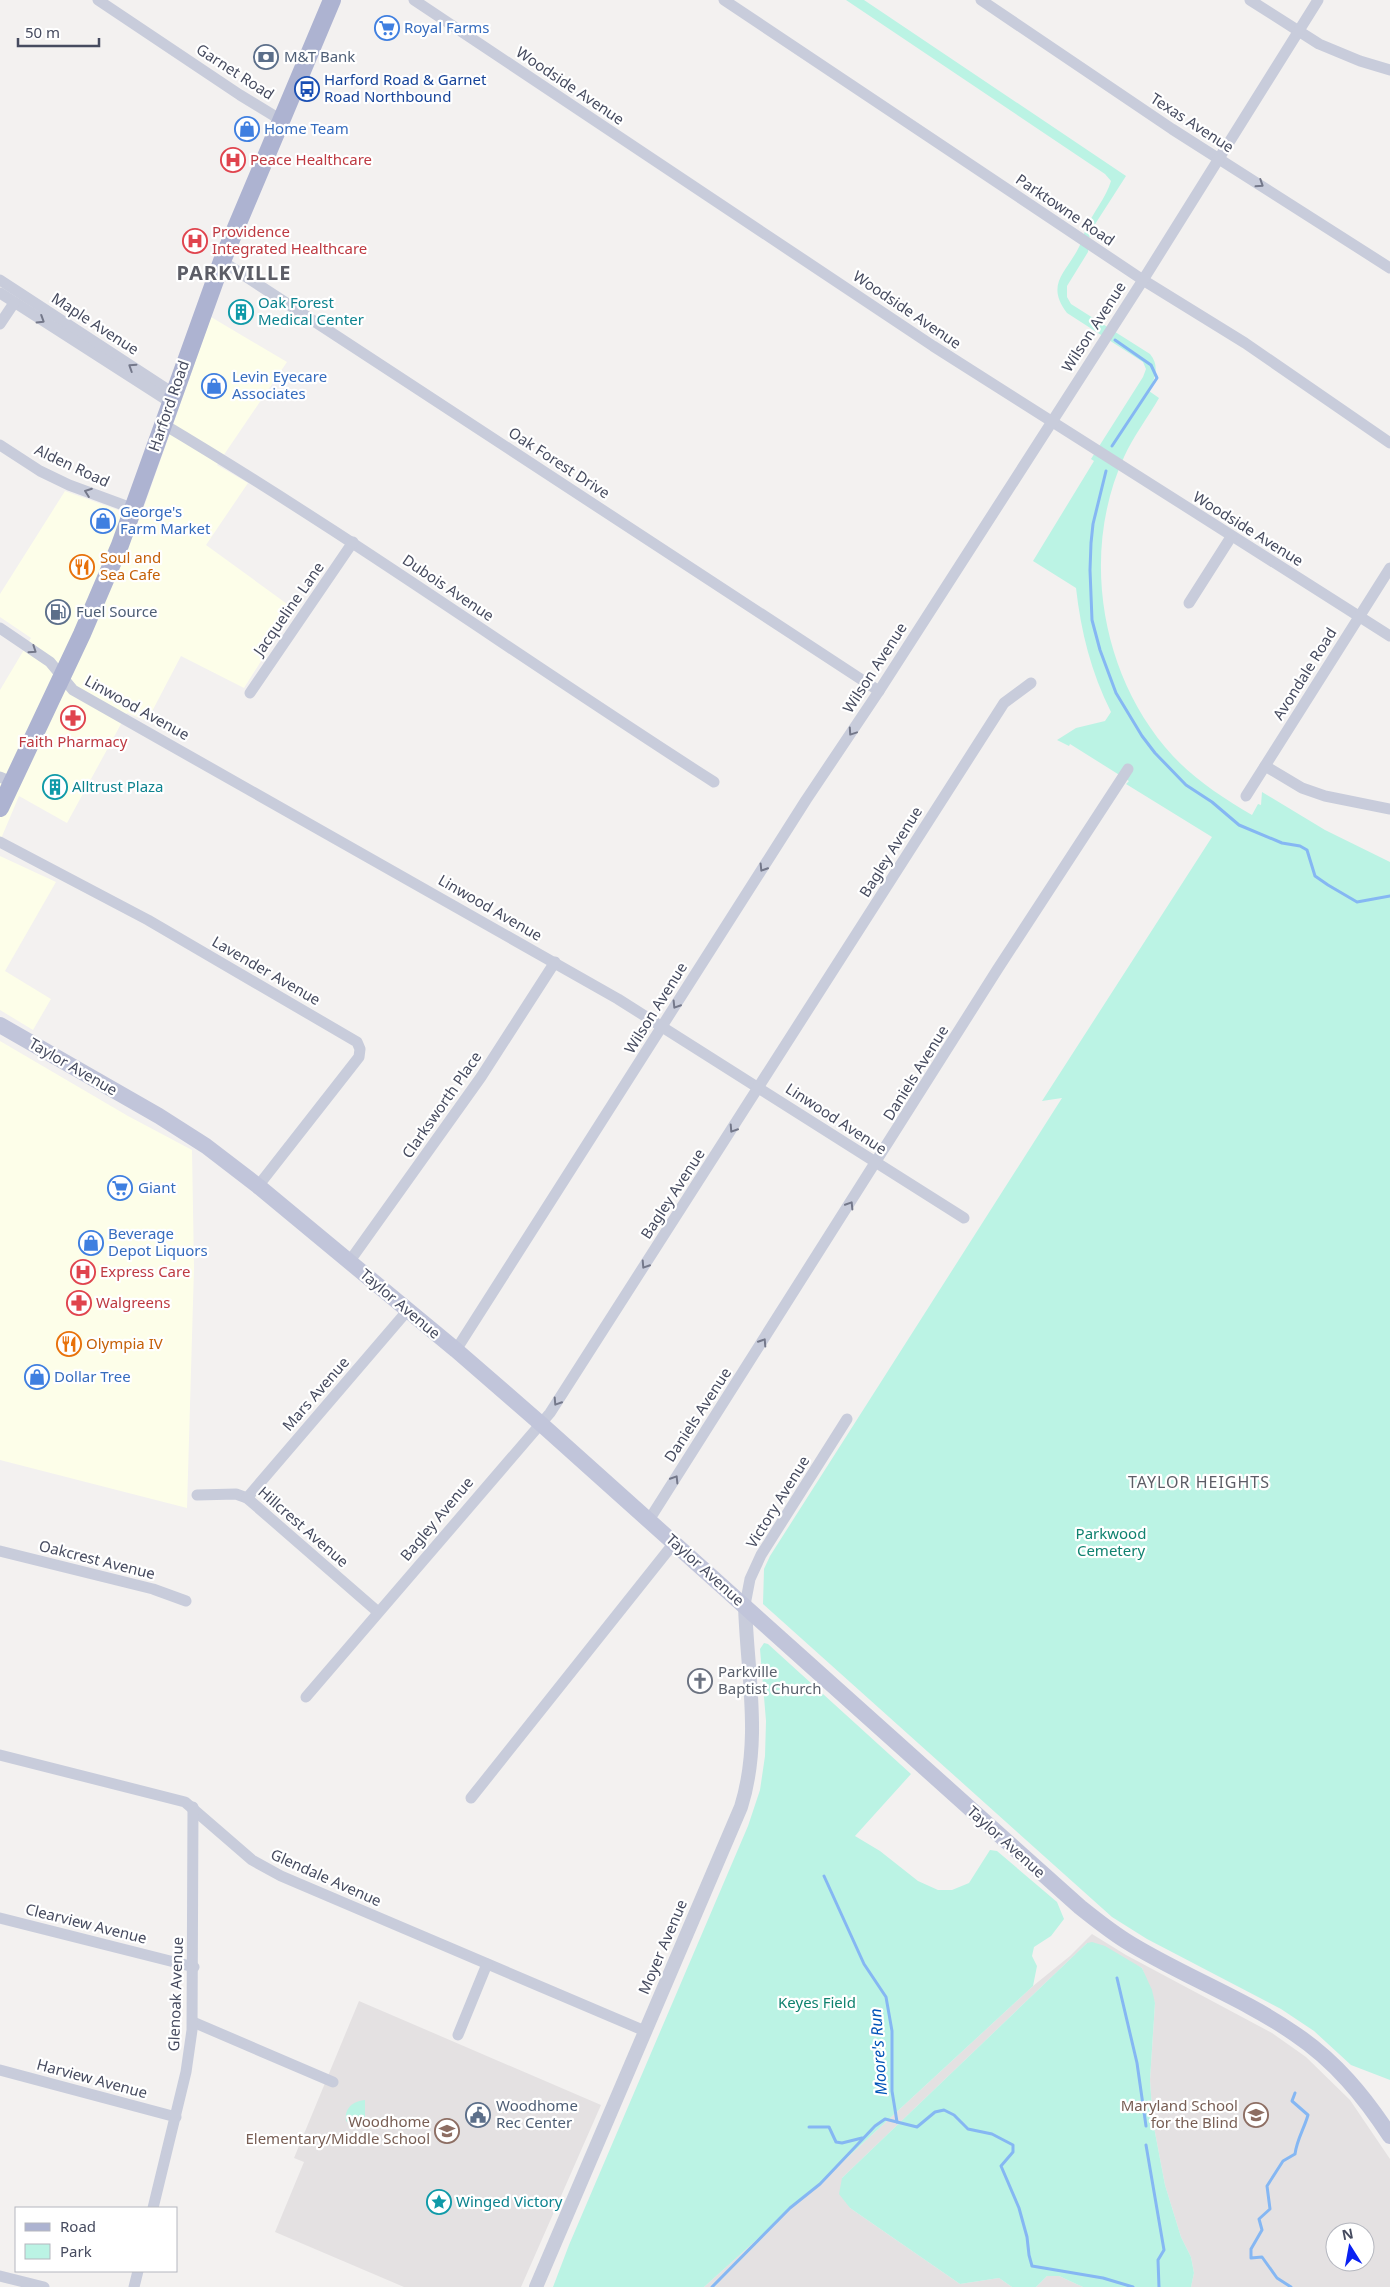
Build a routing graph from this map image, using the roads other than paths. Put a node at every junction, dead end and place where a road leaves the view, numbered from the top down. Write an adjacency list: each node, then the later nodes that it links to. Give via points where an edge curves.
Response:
1 (98, 0): 10 (street, Garnet Road)
2 (332, 0): 10 (main road, Harford Road)
3 (414, 0): 20 (street, Woodside Avenue)
4 (724, 0): 15 (street, Parktowne Road)
5 (980, 0): 11 (street, Texas Avenue)
6 (1250, 0): 8 (street)
7 (1318, 0): 8 (street, Wilson Avenue)
8 (1298, 31): 9 (street, via 1336,52); 11 (street, Wilson Avenue)
9 (1390, 70)
10 (282, 120): 12 (main road, Harford Road)
11 (1219, 158): 13 (street, Texas Avenue, one-way to 13); 15 (street, Wilson Avenue)
12 (222, 261): 19 (main road, Harford Road); 34 (street, Oak Forest Drive)
13 (1390, 268)
14 (0, 280): 19 (street, Maple Avenue, one-way to 14)
15 (1143, 280): 20 (street, Wilson Avenue); 22 (street, Parktowne Road, via 1245,343)
16 (0, 293): 17 (street)
17 (14, 304): 18 (street); 19 (street, one-way to 19)
18 (0, 324)
19 (172, 397): 21 (main road, Harford Road)
20 (1050, 422): 25 (street, Woodside Avenue); 34 (street, Wilson Avenue)
21 (163, 424): 24 (main road, Harford Road); 26 (street, Dubois Avenue)
22 (1390, 443)
23 (0, 445): 24 (street, Alden Road, one-way to 23, via 40,471)
24 (134, 509): 32 (main road, Harford Road)
25 (1231, 537): 28 (street); 29 (street, Woodside Avenue)
26 (353, 542): 35 (street, Jacqueline Lane); 39 (street, Dubois Avenue)
27 (1390, 568): 29 (street, Avondale Road)
28 (1190, 603)
29 (1359, 616): 31 (street, Woodside Avenue); 36 (street, Avondale Road)
30 (0, 628): 32 (street, Linwood Avenue, one-way to 32, via 50,662)
31 (1390, 636)
32 (62, 677): 38 (main road, Harford Road); 44 (street, Linwood Avenue, via 72,690)
33 (1031, 683): 47 (street, Bagley Avenue, via 1004,703)
34 (879, 691): 46 (street, Wilson Avenue, one-way to 46)
35 (250, 693)
36 (1265, 766): 40 (street, Avondale Road); 42 (street, via 1302,788 1325,796)
37 (1128, 769): 48 (street, Daniels Avenue)
38 (6, 779): 41 (main road, Harford Road)
39 (714, 782)
40 (1246, 796)
41 (0, 808)
42 (1390, 809)
43 (0, 842): 49 (street, Lavender Avenue, via 148,920 357,1042 359,1057)
44 (555, 962): 46 (street, Linwood Avenue); 51 (street, Clarksworth Place, via 481,1077)
45 (0, 1025): 49 (main road, Taylor Avenue, via 183,1130)
46 (663, 1026): 47 (street, Linwood Avenue); 53 (street, Wilson Avenue)
47 (759, 1088): 48 (street, Linwood Avenue); 55 (street, Bagley Avenue, one-way to 55)
48 (876, 1163): 50 (street, Linwood Avenue); 58 (street, Daniels Avenue, one-way to 48)
49 (258, 1186): 51 (main road, Taylor Avenue)
50 (964, 1218)
51 (349, 1262): 52 (main road, Taylor Avenue)
52 (408, 1310): 53 (main road, Taylor Avenue); 57 (street, Mars Avenue)
53 (456, 1350): 55 (main road, Taylor Avenue)
54 (847, 1419): 62 (street, Victory Avenue, via 761,1555 750,1579)
55 (540, 1424): 58 (main road, Taylor Avenue); 63 (street, Bagley Avenue)
56 (197, 1495): 57 (street, Hillcrest Avenue, via 236,1494)
57 (247, 1498): 63 (street, Hillcrest Avenue)
58 (649, 1520): 59 (main road, Taylor Avenue)
59 (674, 1543): 62 (main road, Taylor Avenue); 66 (street)
60 (0, 1551): 61 (street, Oakcrest Avenue, via 154,1589)
61 (186, 1601)
62 (745, 1606): 72 (street, Moyer Avenue, via 753,1731 752,1762 746,1792); 77 (main road, Taylor Avenue, via 1080,1907 1126,1941 1246,2004 1295,2034 1349,2080)
63 (378, 1612): 64 (street, Bagley Avenue)
64 (306, 1698)
65 (0, 1755): 67 (street, Glendale Avenue, via 185,1802)
66 (472, 1798)
67 (193, 1808): 69 (street, Glendale Avenue, via 240,1850 269,1870); 70 (street, Glenoak Avenue)
68 (0, 1918): 70 (street, Clearview Avenue)
69 (487, 1964): 72 (street, Glendale Avenue); 73 (street)
70 (194, 1967): 71 (street, Glenoak Avenue)
71 (193, 2022): 75 (street); 76 (street, Glenoak Avenue)
72 (645, 2031): 83 (street, Moyer Avenue)
73 (458, 2034)
74 (0, 2070): 76 (street, Harview Avenue)
75 (333, 2082)
76 (176, 2116): 78 (street, Glenoak Avenue)
77 (1389, 2133)
78 (153, 2207)
79 (138, 2272): 82 (street)
80 (0, 2276): 81 (street)
81 (44, 2287)
82 (134, 2287)
83 (536, 2287)

